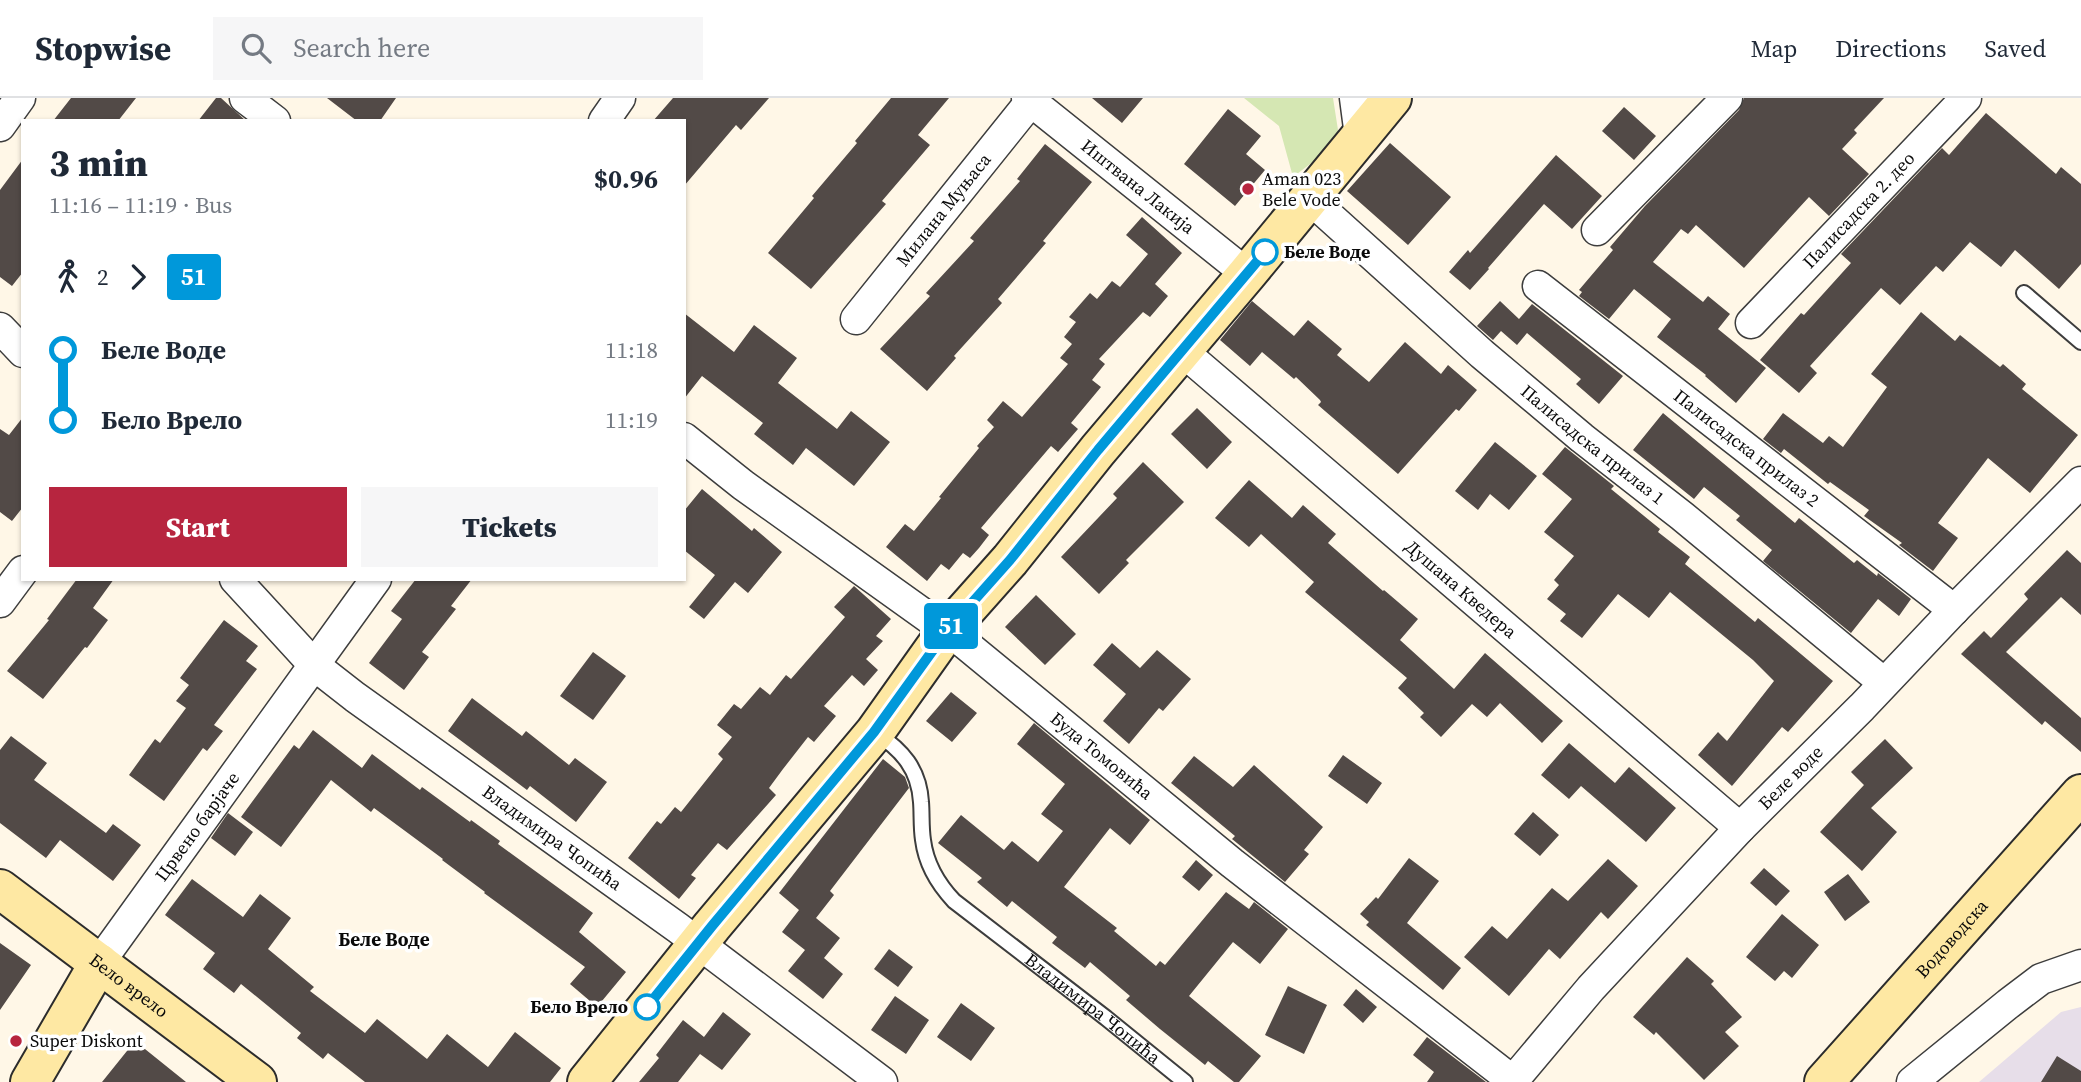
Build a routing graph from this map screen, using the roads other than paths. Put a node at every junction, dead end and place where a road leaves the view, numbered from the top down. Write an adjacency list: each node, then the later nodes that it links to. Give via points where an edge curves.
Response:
1 (20, 98): 11 (street)
2 (245, 98): 9 (street)
3 (620, 98): 10 (street)
4 (1355, 98): 12 (street)
5 (1392, 98): 12 (street)
6 (1727, 98): 14 (street)
7 (1966, 98): 19 (street, Палисадска 2. део)
8 (1029, 100): 15 (street, Иштвана Лакија); 18 (street, Милана Муњаса)
9 (272, 119)
10 (605, 119)
11 (0, 126)
12 (1360, 136): 13 (street)
13 (1309, 198): 15 (street); 33 (street, Палисадска прилаз 1, via 1482,354)
14 (1597, 230)
15 (1247, 274): 23 (street)
16 (1538, 286): 30 (street, Палисадска прилаз 2)
17 (2024, 293): 21 (lane)
18 (856, 319)
19 (1751, 323)
20 (0, 328): 22 (street)
21 (2081, 342)
22 (21, 350)
23 (1181, 350): 31 (street); 36 (street, Душана Кведера)
24 (686, 440): 31 (street, Буда Томовића)
25 (2081, 482): 30 (street, Беле воде)
26 (21, 574): 29 (street)
27 (237, 581): 32 (street, Владимира Чопића)
28 (375, 581): 32 (street, Црвено барјаче)
29 (0, 602)
30 (1954, 610): 33 (street, Беле воде)
31 (946, 632): 34 (street); 41 (street, Буда Томовића)
32 (314, 665): 38 (street, Владимира Чопића); 39 (street, Црвено барјаче)
33 (1884, 683): 36 (street, Беле воде)
34 (874, 732): 38 (street); 46 (lane, Владимира Чопића, via 895,745 917,777 925,852 954,901)
35 (2081, 794): 47 (street, Водоводска)
36 (1740, 828): 41 (street, Беле воде, via 1591,988)
37 (0, 889): 39 (street, Бело врело)
38 (698, 943): 44 (street); 45 (street, Владимира Чопића)
39 (99, 963): 42 (street, Црвено барјаче); 43 (street, Бело врело)
40 (2081, 965): 48 (street, via 2041,979)
41 (1512, 1081)
42 (30, 1082)
43 (257, 1082)
44 (587, 1082)
45 (883, 1082)
46 (1185, 1082)
47 (1824, 1082)
48 (1912, 1082)

